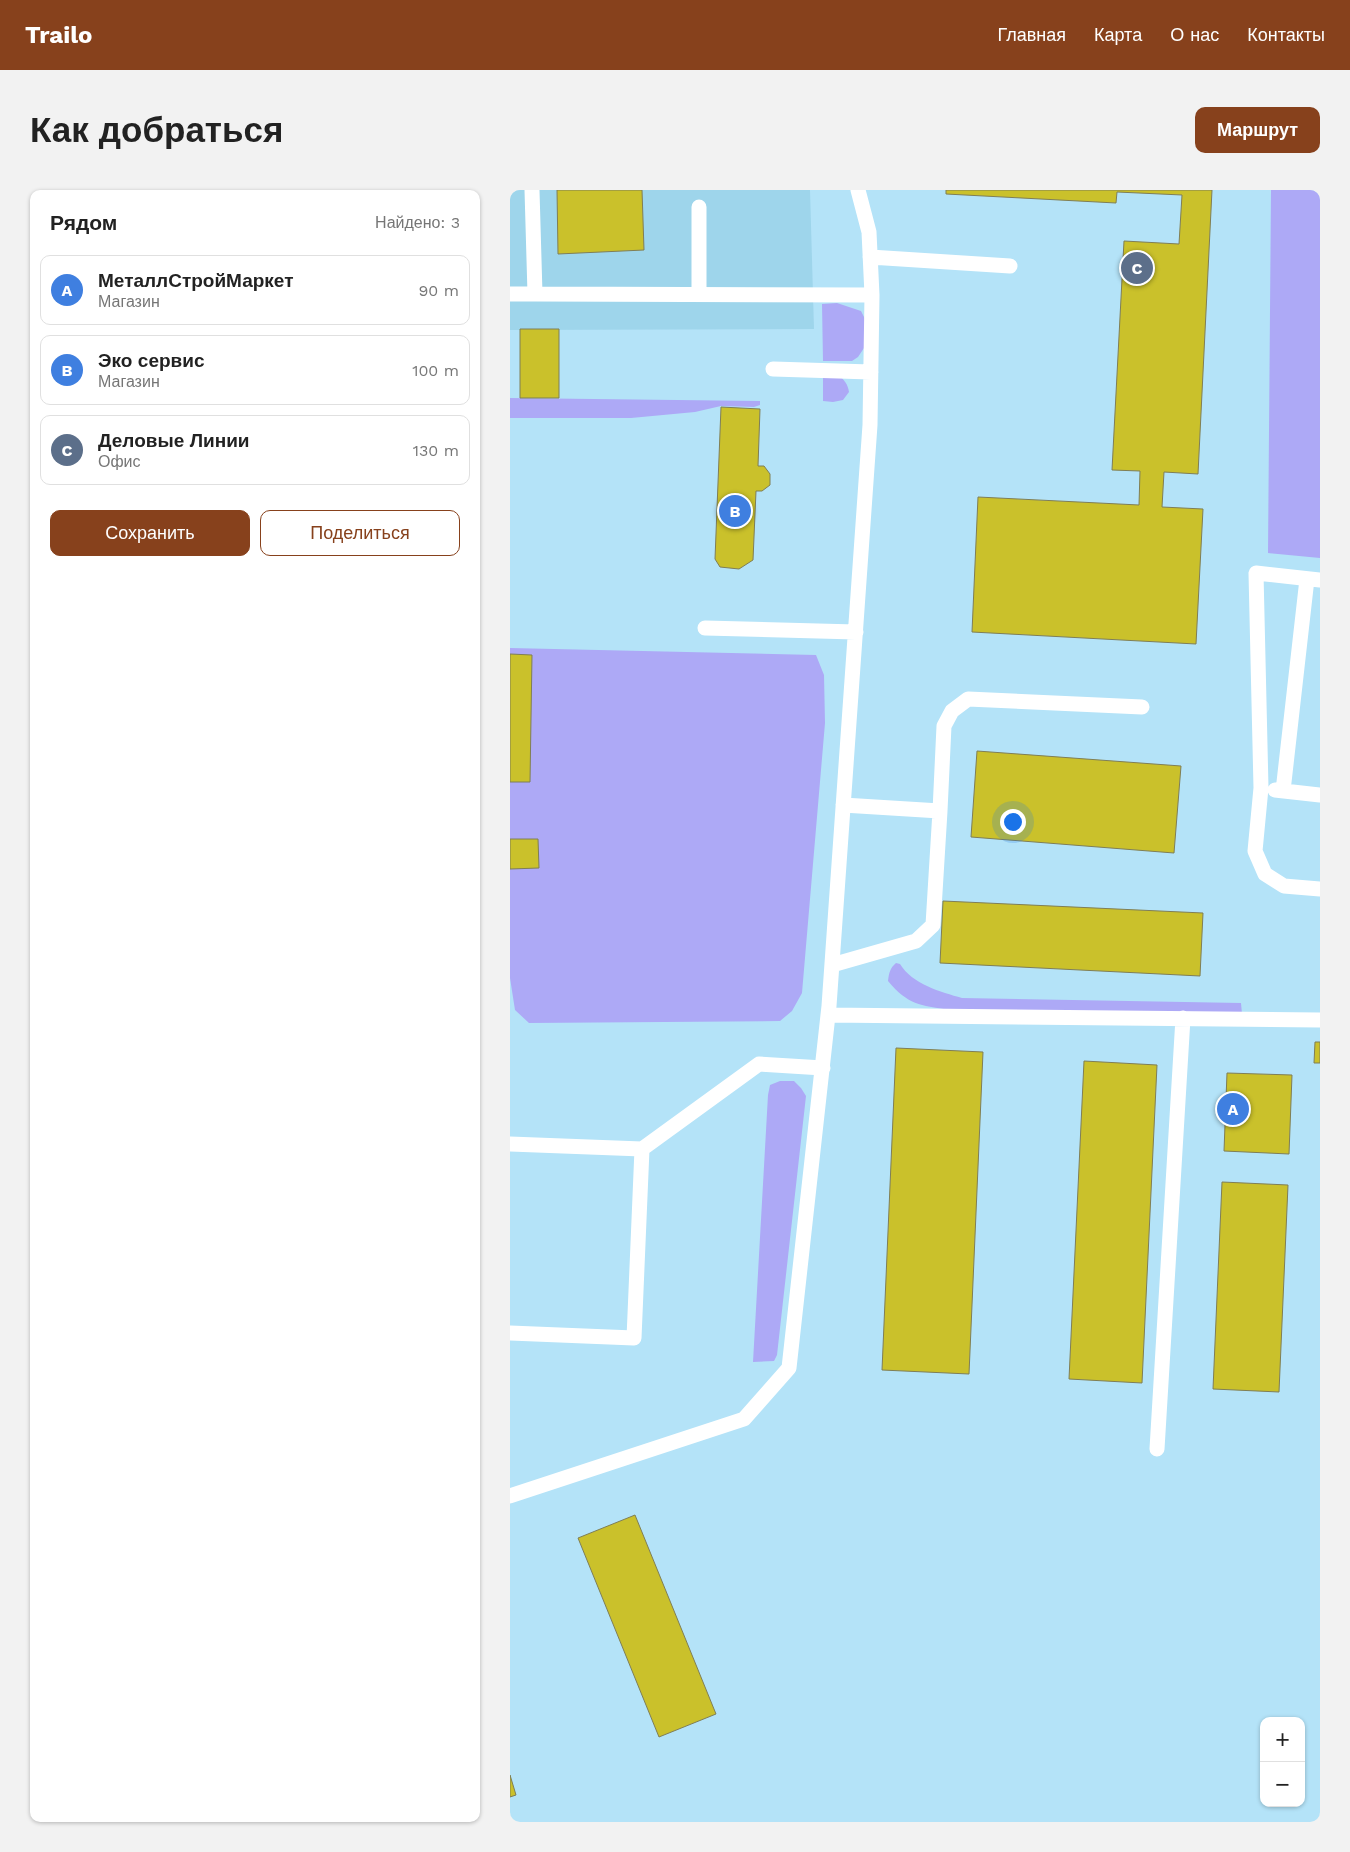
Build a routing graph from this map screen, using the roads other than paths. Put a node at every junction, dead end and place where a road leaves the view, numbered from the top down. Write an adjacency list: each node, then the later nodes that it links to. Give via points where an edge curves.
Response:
1 (532, 190): 7 (lane)
2 (858, 190): 4 (lane, via 869,232)
3 (699, 207): 8 (lane)
4 (870, 257): 5 (lane); 9 (lane)
5 (1010, 266)
6 (510, 294): 7 (lane)
7 (535, 294): 8 (lane)
8 (700, 294): 9 (lane)
9 (872, 295): 11 (lane)
10 (773, 369): 11 (lane)
11 (871, 372): 14 (lane)
12 (1313, 579): 16 (lane, via 1256,573); 17 (lane)
13 (705, 628): 14 (lane)
14 (856, 632): 19 (lane)
15 (1142, 707): 20 (lane, via 968,699 952,711 944,726)
16 (1261, 788): 17 (lane); 21 (lane, via 1255,851 1265,874 1284,886)
17 (1283, 791): 18 (lane)
18 (1320, 795)
19 (843, 804): 20 (lane); 22 (lane)
20 (940, 811): 22 (lane, via 933,925 916,941)
21 (1320, 890)
22 (832, 965): 23 (lane)
23 (828, 1015): 24 (lane); 26 (lane)
24 (1183, 1018): 25 (lane); 30 (lane)
25 (1320, 1020)
26 (823, 1068): 28 (lane, via 759,1064); 31 (lane, via 789,1368 744,1419)
27 (510, 1144): 28 (lane)
28 (642, 1150): 29 (lane, via 634,1338)
29 (510, 1333)
30 (1157, 1449)
31 (510, 1496)

